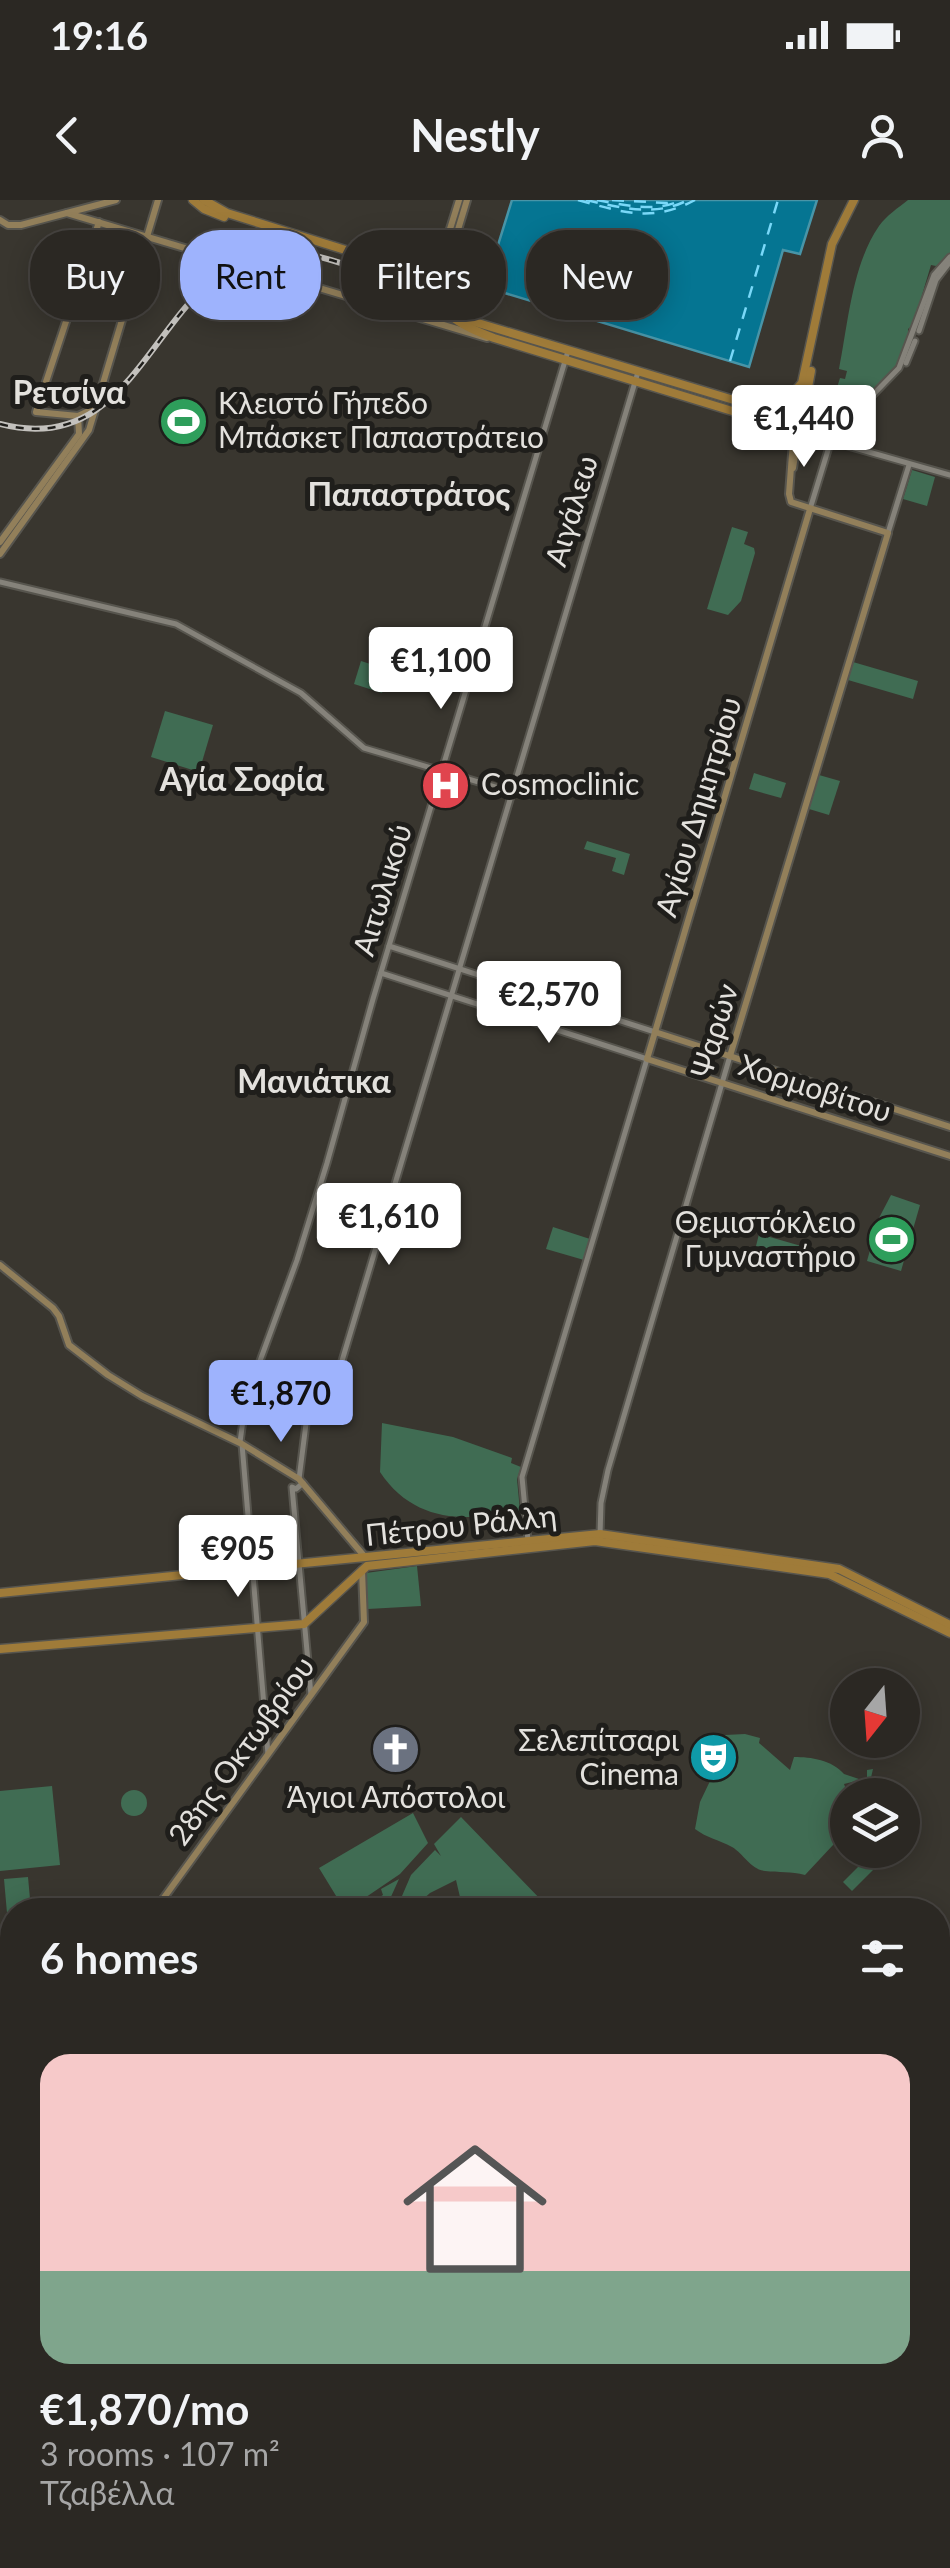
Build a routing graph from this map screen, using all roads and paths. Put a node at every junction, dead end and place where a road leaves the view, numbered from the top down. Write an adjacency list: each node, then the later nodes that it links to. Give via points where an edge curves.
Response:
1 (116, 200): 8 (main road)
2 (158, 200): 13 (main road)
3 (192, 200): 18 (main road, via 225,217)
4 (204, 200): 17 (main road)
5 (459, 200): 14 (main road)
6 (467, 200): 15 (main road)
7 (857, 200): 27 (main road, via 832,244)
8 (92, 203): 9 (main road); 11 (main road)
9 (67, 213): 10 (main road, via 21,225); 11 (main road)
10 (3, 222)
11 (99, 222): 12 (main road); 31 (main road, via 36,412)
12 (125, 230)
13 (150, 230)
14 (451, 230)
15 (456, 230)
16 (160, 241): 22 (main road, via 485,338)
17 (341, 248)
18 (341, 250)
19 (950, 260): 23 (street)
20 (122, 320): 29 (main road)
21 (454, 320): 22 (main road)
22 (495, 333): 24 (main road)
23 (915, 335): 25 (street); 33 (street, via 895,374)
24 (567, 355): 26 (main road); 41 (street, Αιτωλικού)
25 (902, 370)
26 (636, 377): 28 (main road, via 748,406); 30 (main road); 42 (street, Αιγάλεω)
27 (805, 381): 28 (main road); 32 (main road)
28 (786, 403): 30 (main road, via 766,414); 32 (main road)
29 (95, 408): 31 (main road); 39 (main road, via 84,438)
30 (742, 414): 32 (main road)
31 (78, 416): 38 (main road, via 79,434)
32 (797, 431): 36 (main road, via 790,500)
33 (830, 442): 34 (street); 36 (street, Αγίου Δημητρίου)
34 (909, 465): 35 (street); 37 (street)
35 (950, 475)
36 (810, 510): 37 (main road); 47 (main road, Αγίου Δημητρίου)
37 (888, 532): 48 (main road, Ψαρών)
38 (0, 542)
39 (0, 554)
40 (0, 582): 41 (street, via 176,624 297,690 370,750)
41 (442, 772): 42 (street); 43 (street, Αιτωλικού)
42 (512, 792): 44 (street, Αιγάλεω)
43 (389, 946): 44 (street); 45 (street, Αιτωλικού)
44 (460, 969): 46 (street, Αιγάλεω); 47 (street)
45 (381, 973): 46 (street, Χορμοβίτου); 54 (street, Αιτωλικού, via 303,1242 246,1399)
46 (452, 996): 49 (street, Χορμοβίτου); 55 (street, Αιγάλεω, via 328,1411 308,1408)
47 (656, 1032): 48 (main road); 49 (main road, Αγίου Δημητρίου)
48 (730, 1056): 50 (street, Ψαρών); 51 (main road)
49 (648, 1059): 50 (main road, Χορμοβίτου); 57 (street, Αγίου Δημητρίου, via 521,1482)
50 (722, 1083): 52 (main road, Χορμοβίτου); 56 (street, Ψαρών, via 608,1470)
51 (950, 1127)
52 (950, 1156)
53 (0, 1265): 54 (main road, via 53,1308 69,1344 108,1375)
54 (241, 1443): 55 (main road); 62 (street, Αιτωλικού)
55 (301, 1481): 60 (street, via 292,1487); 61 (main road)
56 (600, 1538): 57 (main road, Πέτρου Ράλλη); 58 (main road, Πέτρου Ράλλη)
57 (529, 1545): 61 (main road, Πέτρου Ράλλη)
58 (685, 1550): 66 (main road, via 839,1570); 68 (main road, via 829,1574)
59 (347, 1561): 60 (main road, Πέτρου Ράλλη); 61 (main road, Πέτρου Ράλλη); 63 (main road, via 355,1567)
60 (298, 1565): 62 (main road, Πέτρου Ράλλη); 65 (street)
61 (365, 1565): 63 (main road, Πέτρου Ράλλη); 70 (main road, 28ης Οκτωβρίου, via 365,1618)
62 (253, 1570): 64 (main road, Πέτρου Ράλλη); 67 (street, Αιτωλικού)
63 (353, 1577): 65 (main road, Πέτρου Ράλλη)
64 (0, 1593)
65 (304, 1624): 67 (main road); 70 (street)
66 (950, 1625)
67 (259, 1628): 69 (main road); 71 (street, Αιτωλικού)
68 (950, 1633)
69 (0, 1650)
70 (312, 1694): 71 (main road, 28ης Οκτωβρίου)
71 (268, 1754): 72 (main road, 28ης Οκτωβρίου)
72 (164, 1898)

